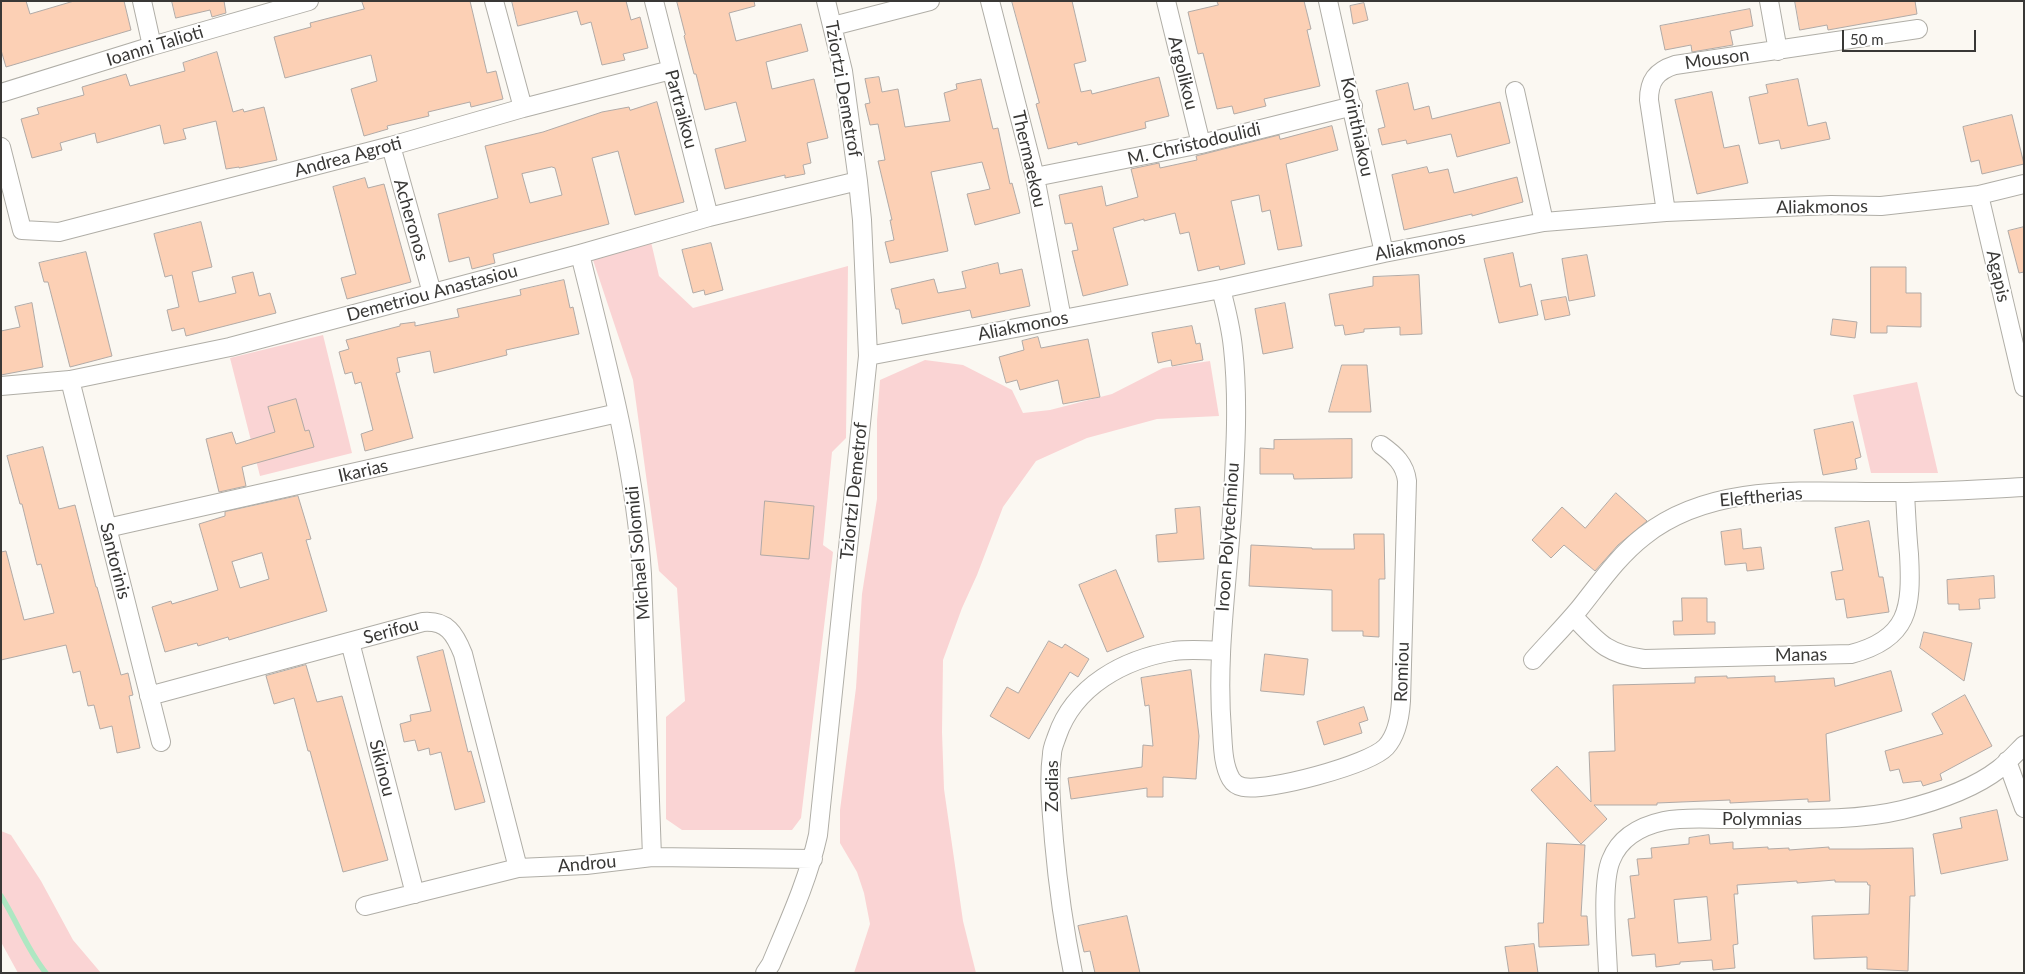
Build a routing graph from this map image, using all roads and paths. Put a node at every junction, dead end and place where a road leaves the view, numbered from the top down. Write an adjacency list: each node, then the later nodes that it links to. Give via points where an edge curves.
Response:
1 (142, 1): 13 (street)
2 (309, 1): 13 (street, Ioanni Talioti)
3 (494, 1): 19 (street)
4 (654, 1): 15 (street, Partraikou)
5 (826, 1): 11 (street, Tziortzi Demetrof)
6 (930, 1): 11 (street)
7 (990, 1): 23 (street, Thermaekou)
8 (1166, 1): 20 (street, Argolikou)
9 (1328, 1): 18 (street, Korinthiakou)
10 (1769, 1): 14 (street)
11 (833, 26): 24 (street, Tziortzi Demetrof, via 843,71)
12 (1918, 29): 14 (street, Mouson)
13 (152, 46): 17 (street, Ioanni Talioti)
14 (1778, 51): 27 (street, Mouson, via 1664,68 1649,87)
15 (671, 70): 19 (street, Andrea Agroti); 28 (street, Partraikou)
16 (1515, 91): 29 (street)
17 (1, 93)
18 (1353, 106): 20 (street, M. Christodoulidi); 30 (street, Korinthiakou)
19 (523, 108): 21 (street, Andrea Agroti)
20 (1201, 144): 23 (street, M. Christodoulidi)
21 (391, 146): 22 (street, Andrea Agroti, via 59,232 22,230); 33 (street, Acheronos)
22 (1, 148)
23 (1034, 177): 34 (street, Thermaekou)
24 (858, 181): 28 (street, Demetriou Anastasiou); 35 (street, Tziortzi Demetrof)
25 (2024, 184): 26 (street, Aliakmonos)
26 (1979, 195): 27 (street, Aliakmonos, via 1881,206); 36 (street, Agapis)
27 (1666, 212): 29 (street, Aliakmonos)
28 (709, 217): 31 (street, Demetriou Anastasiou)
29 (1544, 222): 30 (street, Aliakmonos)
30 (1384, 253): 32 (street, Aliakmonos)
31 (580, 254): 33 (street, Demetriou Anastasiou); 40 (street, Michael Solomidi)
32 (1221, 289): 34 (street, Aliakmonos); 47 (street, Iroon Polytechniou, via 1232,341 1236,407 1232,514)
33 (432, 293): 37 (street, Demetriou Anastasiou, via 230,347)
34 (1062, 319): 35 (street, Aliakmonos)
35 (868, 356): 56 (street, Tziortzi Demetrof, via 823,802)
36 (2020, 357): 39 (street, Agapis)
37 (70, 380): 38 (street, Demetriou Anastasiou); 44 (street, Santorinis)
38 (1, 386)
39 (2024, 387)
40 (618, 413): 44 (street, Ikarias); 55 (street, Michael Solomidi, via 639,529)
41 (1381, 445): 53 (street, Romiou, via 1405,468 1407,481 1402,701 1394,736 1381,752 1336,771 1257,788)
42 (2024, 487): 43 (street, Eleftherias)
43 (1904, 492): 45 (street, Eleftherias, via 1794,493 1708,502 1684,511 1644,536 1623,554); 45 (street, Manas, via 1909,601 1905,618 1897,629 1884,642 1868,649 1851,654 1634,658 1612,652)
44 (107, 528): 49 (street, Santorinis)
45 (1573, 616): 48 (street, Eleftherias)
46 (350, 642): 49 (street, Serifou); 57 (street, Serifou, via 423,622 439,623 451,630 463,654); 58 (street, Sikinou)
47 (1220, 651): 53 (street, Iroon Polytechniou, via 1224,755 1227,770); 61 (street, Zodias, via 1175,651 1123,666 1083,694 1070,708 1060,729 1052,752 1052,814 1061,908)
48 (1533, 660)
49 (149, 696): 50 (street, Santorinis)
50 (160, 742)
51 (2024, 745): 52 (street, Polymnias)
52 (2007, 761): 54 (street); 62 (street, Polymnias, via 1978,783 1901,810 1858,817 1665,821 1640,829 1624,839 1611,860 1606,884)
53 (1236, 784)
54 (2024, 808)
55 (652, 857): 56 (street, Androu); 57 (street, Androu, via 586,865)
56 (813, 859): 60 (street, Tziortzi Demetrof)
57 (518, 868): 58 (street, Androu)
58 (414, 894): 59 (street, Androu)
59 (365, 906)
60 (765, 973)
61 (1073, 973)
62 (1608, 973)

